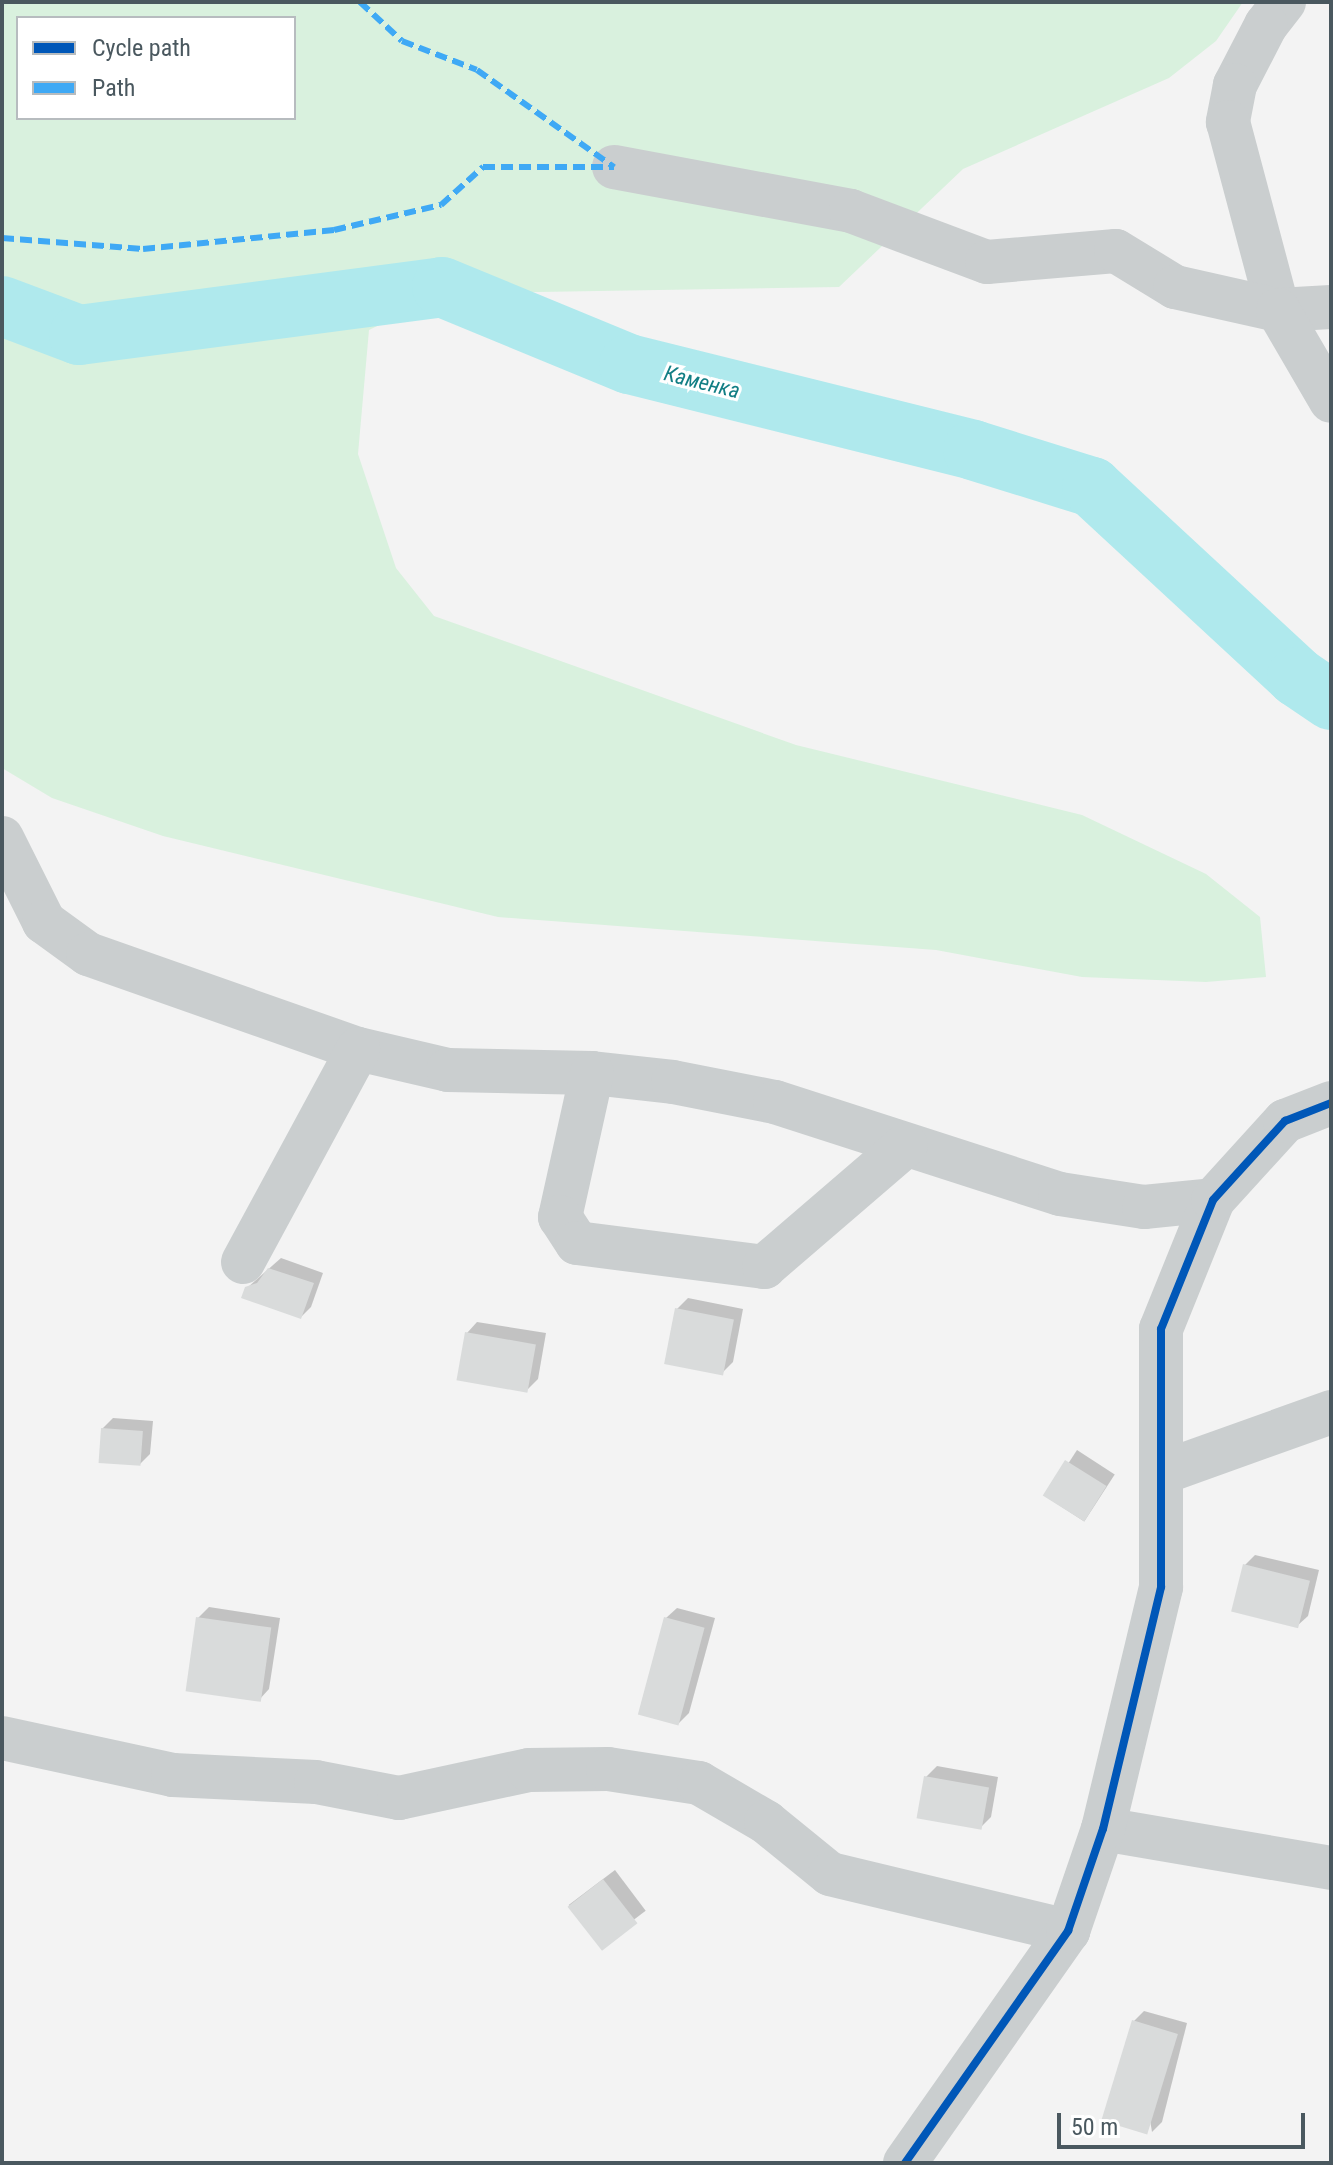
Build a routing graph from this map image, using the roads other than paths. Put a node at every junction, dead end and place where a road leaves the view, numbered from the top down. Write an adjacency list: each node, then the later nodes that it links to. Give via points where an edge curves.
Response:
1 (1284, 2): 4 (street, via 1235,85 1228,122)
2 (614, 167): 4 (street, via 851,211 987,262 1116,251 1175,287)
3 (1331, 307): 4 (street)
4 (1278, 310): 5 (street)
5 (1331, 401)
6 (2, 838): 7 (street, via 44,922 88,954)
7 (358, 1049): 8 (street, via 448,1070); 12 (street)
8 (592, 1073): 10 (street, via 775,1102); 10 (street, via 560,1217 577,1243 764,1267)
9 (1331, 1103): 11 (street, via 1285,1121)
10 (906, 1145): 11 (street, via 1060,1194 1144,1207)
11 (1213, 1200): 14 (street, via 1161,1329)
12 (243, 1262)
13 (1331, 1412): 14 (street)
14 (1161, 1473): 16 (street, via 1161,1587)
15 (2, 1738): 18 (street, via 173,1775 316,1782 399,1798 529,1770 608,1769 699,1783 766,1822 830,1874)
16 (1103, 1829): 17 (street); 18 (street)
17 (1331, 1868)
18 (1068, 1931): 19 (street)
19 (905, 2163)

